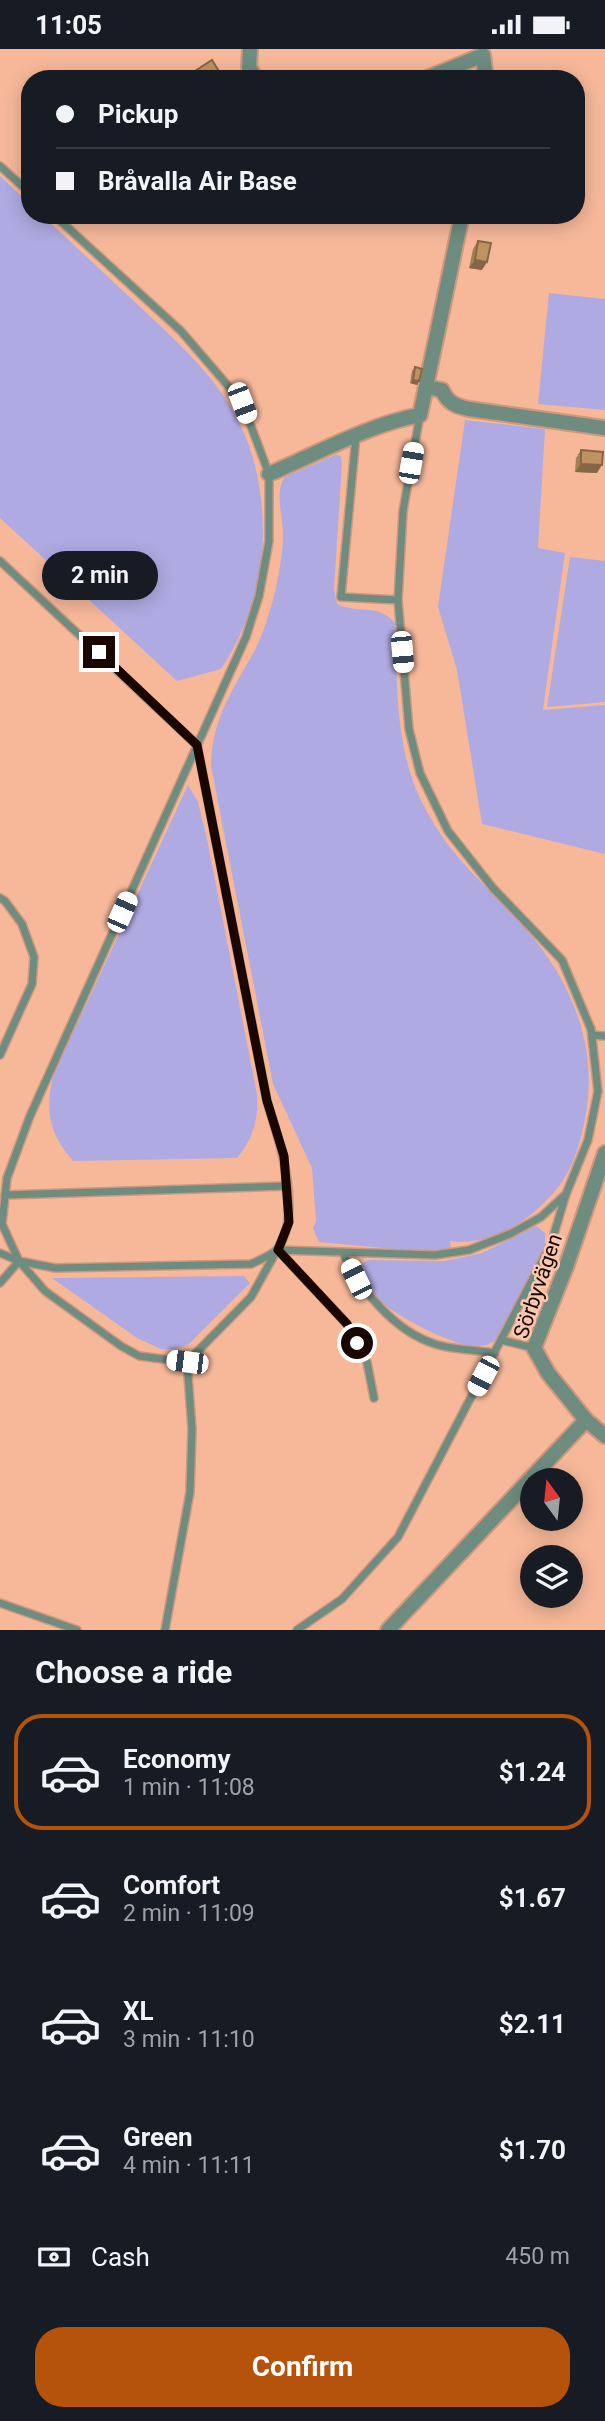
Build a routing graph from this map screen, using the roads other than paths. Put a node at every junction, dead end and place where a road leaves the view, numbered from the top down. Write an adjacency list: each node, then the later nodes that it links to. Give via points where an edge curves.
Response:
1 (250, 49): 3 (street)
2 (484, 51): 4 (street); 5 (street)
3 (251, 70)
4 (444, 70)
5 (485, 70)
6 (0, 166): 7 (lane)
7 (21, 185)
8 (64, 224): 14 (lane, via 181,331 242,403)
9 (460, 224): 10 (street)
10 (427, 387): 11 (street); 12 (street, via 442,390 455,406)
11 (420, 415): 13 (street); 16 (lane, via 403,511)
12 (605, 428)
13 (356, 436): 14 (street); 16 (lane, via 341,597)
14 (269, 474): 17 (lane, via 269,541 259,596 246,637)
15 (0, 561): 17 (lane)
16 (398, 600): 19 (lane, via 409,729 420,773 449,831 493,888 562,960)
17 (197, 745): 23 (lane); 25 (lane, via 30,1116)
18 (0, 898): 21 (lane, via 22,924 34,957 32,984)
19 (592, 1035): 20 (lane); 24 (lane, via 598,1091 588,1140)
20 (605, 1036)
21 (0, 1055)
22 (605, 1153): 33 (street, Sörbyvägen)
23 (287, 1186): 25 (lane); 27 (lane, via 289,1222)
24 (566, 1194): 29 (lane, via 541,1217 469,1250 435,1255); 32 (lane, via 551,1244)
25 (5, 1195): 26 (lane)
26 (1, 1224): 30 (lane)
27 (278, 1250): 29 (lane); 30 (lane, via 251,1264 55,1268); 35 (lane, via 251,1297); 36 (lane, via 347,1324 367,1362)
28 (0, 1253): 30 (lane)
29 (343, 1253): 34 (lane, via 356,1279 395,1322 434,1344)
30 (19, 1261): 31 (lane); 35 (lane, via 45,1290 121,1346 139,1356)
31 (0, 1283)
32 (501, 1341): 33 (lane); 34 (lane)
33 (534, 1348): 37 (street, Sörbyvägen)
34 (495, 1353): 42 (lane, via 398,1537 342,1599)
35 (187, 1362): 41 (lane, via 190,1492)
36 (374, 1398)
37 (582, 1424): 38 (street, Sörbyvägen); 43 (street)
38 (605, 1436)
39 (0, 1603): 40 (lane)
40 (77, 1630)
41 (164, 1630)
42 (297, 1630)
43 (388, 1630)

